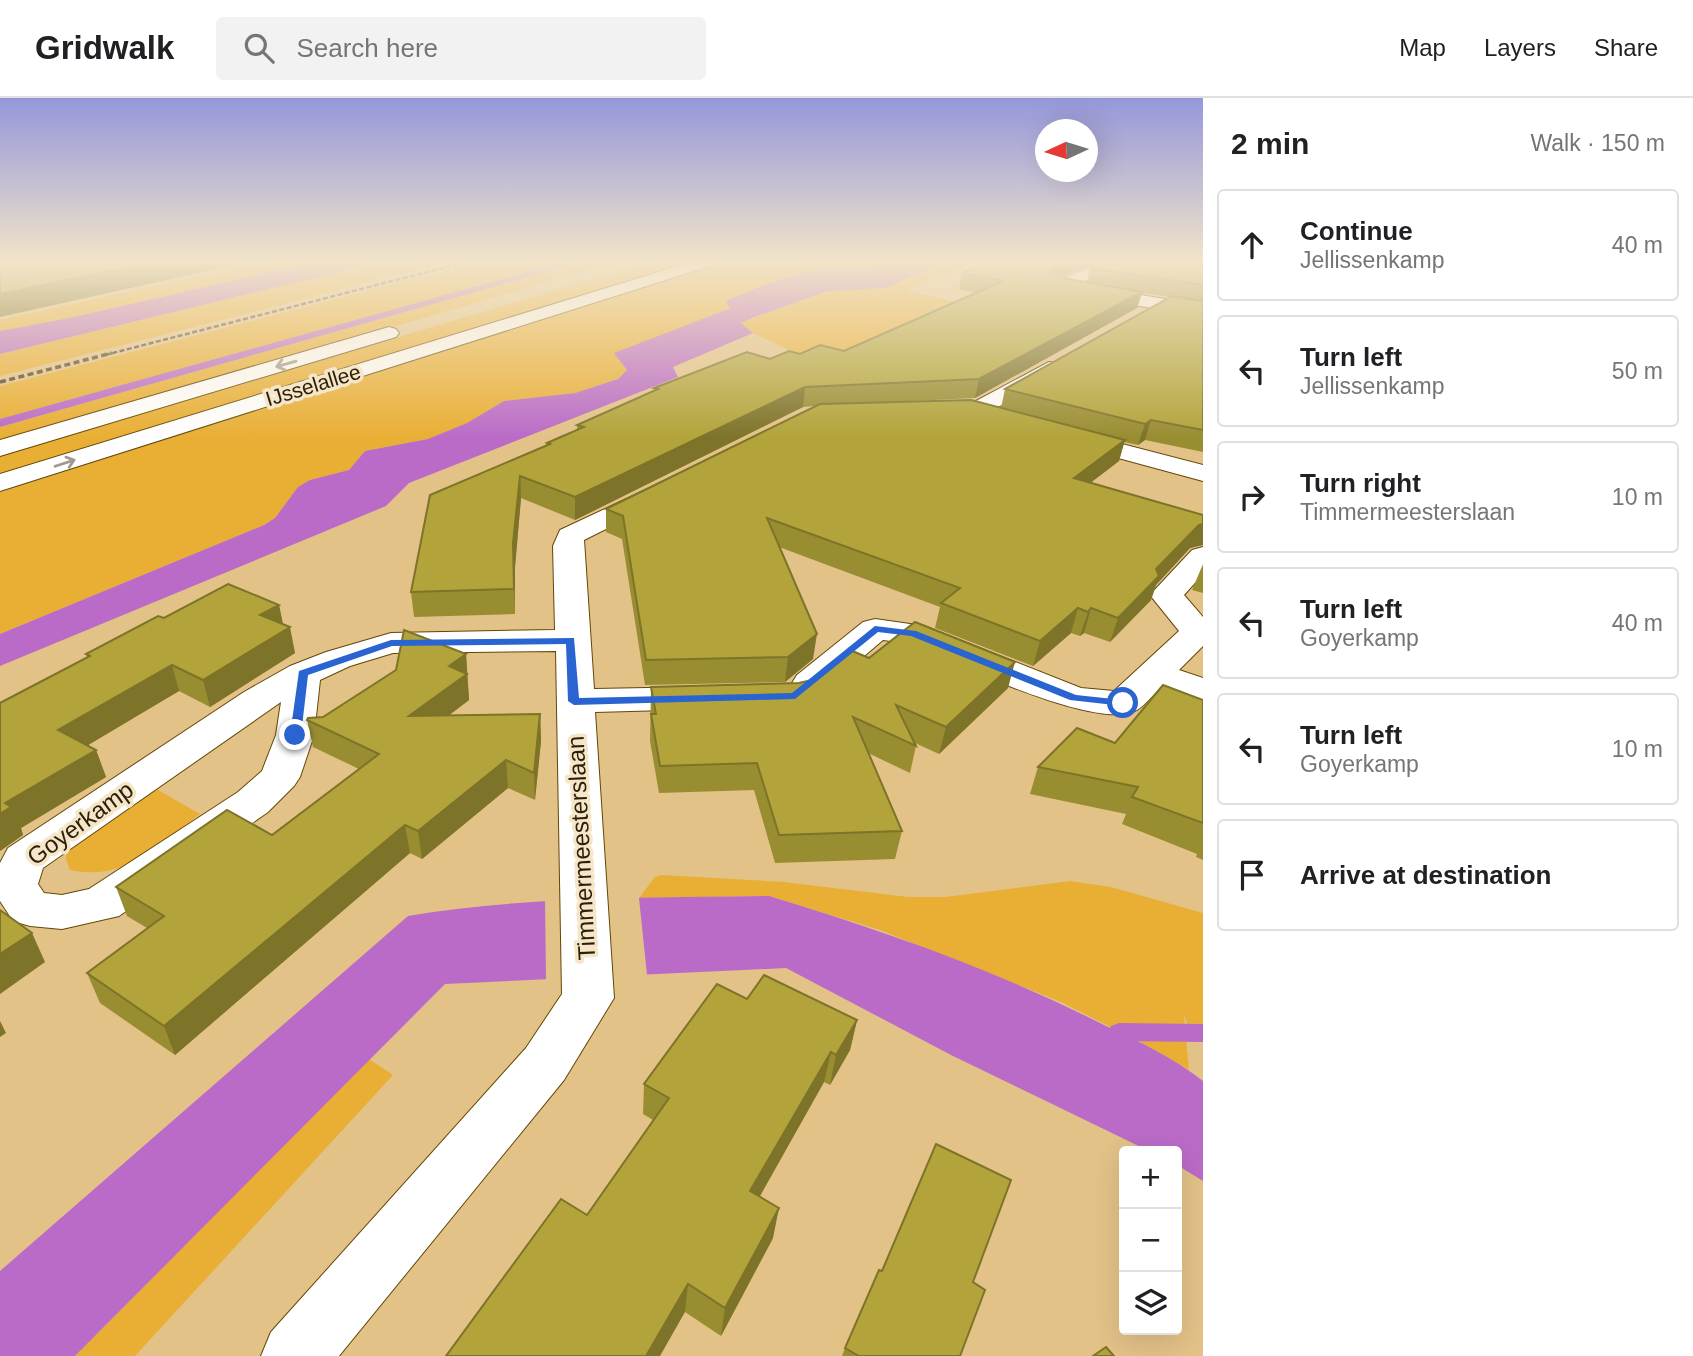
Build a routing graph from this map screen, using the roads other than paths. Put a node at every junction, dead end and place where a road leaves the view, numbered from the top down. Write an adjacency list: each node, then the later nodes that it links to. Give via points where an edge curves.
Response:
1 (519, 321): 11 (street, IJsselallee, one-way to 1)
2 (406, 328): 8 (street, IJsselallee, one-way to 8)
3 (1070, 356): 4 (street, via 984,406)
4 (968, 410): 5 (street); 6 (street)
5 (920, 411)
6 (1006, 420)
7 (1044, 430): 9 (street)
8 (0, 448)
9 (1203, 473)
10 (679, 481): 13 (street, Timmermeesterslaan, via 570,536)
11 (0, 483)
12 (1203, 556): 14 (street, via 1166,595 1198,632)
13 (570, 640): 15 (street, Goyerkamp, via 391,643); 19 (street, Timmermeesterslaan)
14 (1154, 673): 16 (street); 17 (street, via 1123,703 1074,698 912,633 875,629 795,696)
15 (303, 674): 15 (street, Goyerkamp, via 24,859 14,886 30,909 62,912 103,904 253,802 280,777 295,735)
16 (1203, 691)
17 (781, 696)
18 (740, 697): 19 (street)
19 (574, 701): 20 (street, Timmermeesterslaan, via 587,998 545,1064)
20 (295, 1356)

